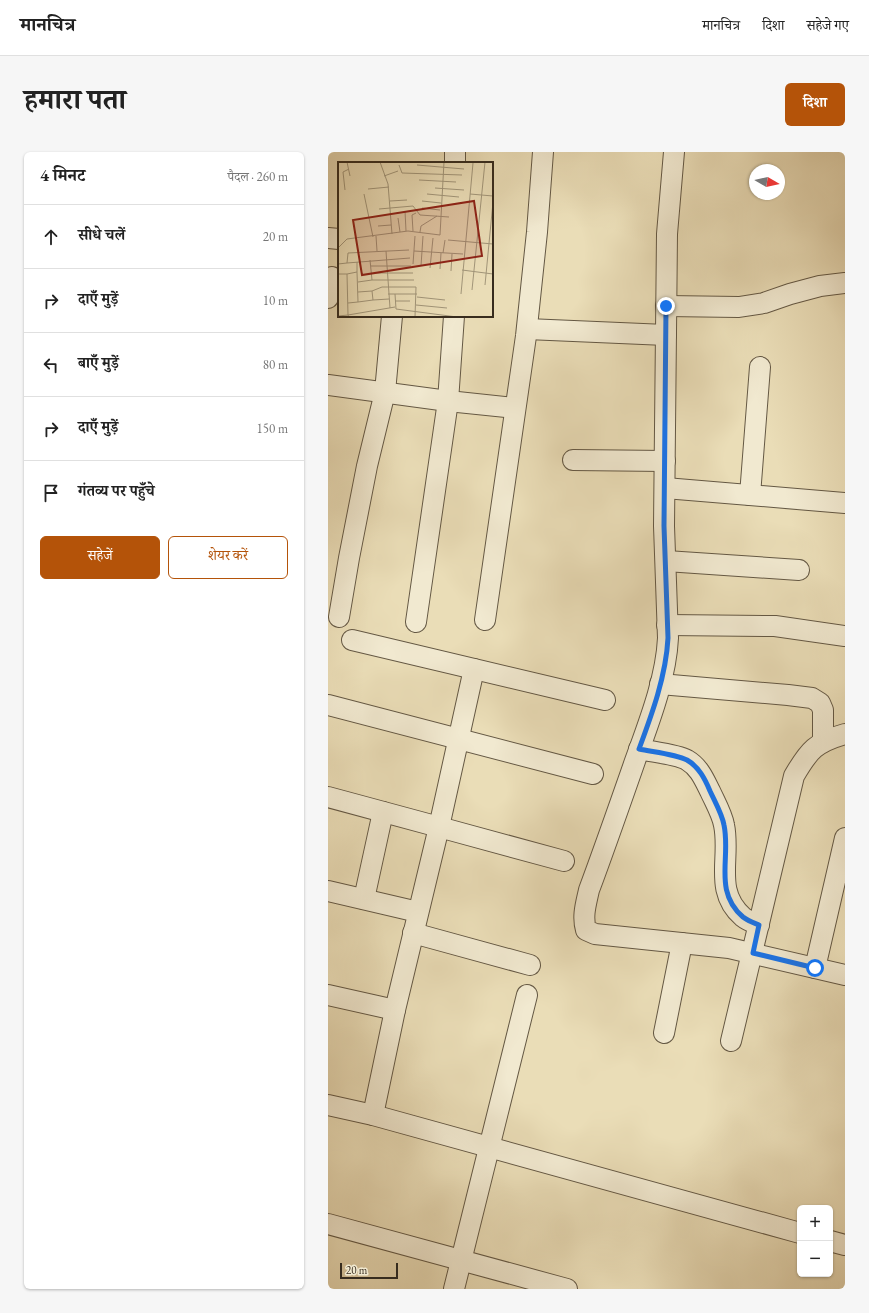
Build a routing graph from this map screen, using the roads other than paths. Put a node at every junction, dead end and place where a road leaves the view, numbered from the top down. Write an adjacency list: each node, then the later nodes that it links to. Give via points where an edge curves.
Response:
1 (543, 152): 11 (street)
2 (674, 152): 8 (street, via 667,234)
3 (328, 238): 4 (street)
4 (338, 239)
5 (332, 277): 7 (street)
6 (845, 283): 8 (street, via 820,286 764,303 740,307)
7 (328, 298)
8 (666, 306): 12 (street)
9 (392, 317): 15 (street)
10 (454, 317): 16 (street)
11 (527, 329): 12 (street); 17 (street)
12 (666, 336): 19 (street)
13 (760, 366): 21 (street)
14 (328, 385): 15 (street)
15 (385, 392): 16 (street); 25 (street, via 367,466)
16 (448, 401): 17 (street); 27 (street)
17 (515, 408): 26 (street)
18 (573, 460): 19 (street)
19 (665, 461): 20 (street)
20 (665, 488): 21 (street); 23 (street)
21 (750, 495): 22 (street)
22 (845, 503)
23 (666, 561): 24 (street); 28 (street)
24 (799, 570)
25 (339, 617)
26 (486, 620)
27 (416, 622)
28 (668, 625): 29 (street, via 774,626); 32 (street, via 667,654)
29 (845, 636)
30 (352, 640): 31 (street)
31 (474, 669): 33 (street); 36 (street)
32 (660, 684): 37 (street, via 812,698 820,703 824,710); 38 (street)
33 (605, 700)
34 (328, 705): 36 (street)
35 (845, 734): 37 (street)
36 (459, 739): 39 (street); 42 (street)
37 (823, 742): 48 (street, via 804,759 794,776)
38 (639, 749): 48 (street, via 686,760 697,768 724,825 726,891 734,908 744,918); 50 (street, via 590,890 584,923 586,930 596,934)
39 (593, 774)
40 (328, 798): 41 (street)
41 (384, 812): 42 (street); 46 (street)
42 (439, 826): 44 (street); 47 (street)
43 (845, 838): 53 (street)
44 (564, 861)
45 (328, 890): 46 (street)
46 (364, 899): 47 (street)
47 (418, 912): 49 (street)
48 (759, 925): 51 (street)
49 (414, 933): 52 (street); 57 (street)
50 (682, 943): 51 (street); 58 (street)
51 (753, 953): 53 (street); 59 (street)
52 (530, 965)
53 (815, 968): 54 (street)
54 (845, 975)
55 (527, 995): 62 (street)
56 (328, 996): 57 (street)
57 (395, 1010): 61 (street)
58 (664, 1032)
59 (731, 1041)
60 (328, 1105): 61 (street)
61 (373, 1115): 62 (street)
62 (489, 1148): 64 (street); 67 (street)
63 (328, 1224): 67 (street)
64 (797, 1232)
65 (833, 1242): 66 (street)
66 (845, 1245)
67 (462, 1260): 68 (street); 69 (street)
68 (454, 1289)
69 (567, 1289)

